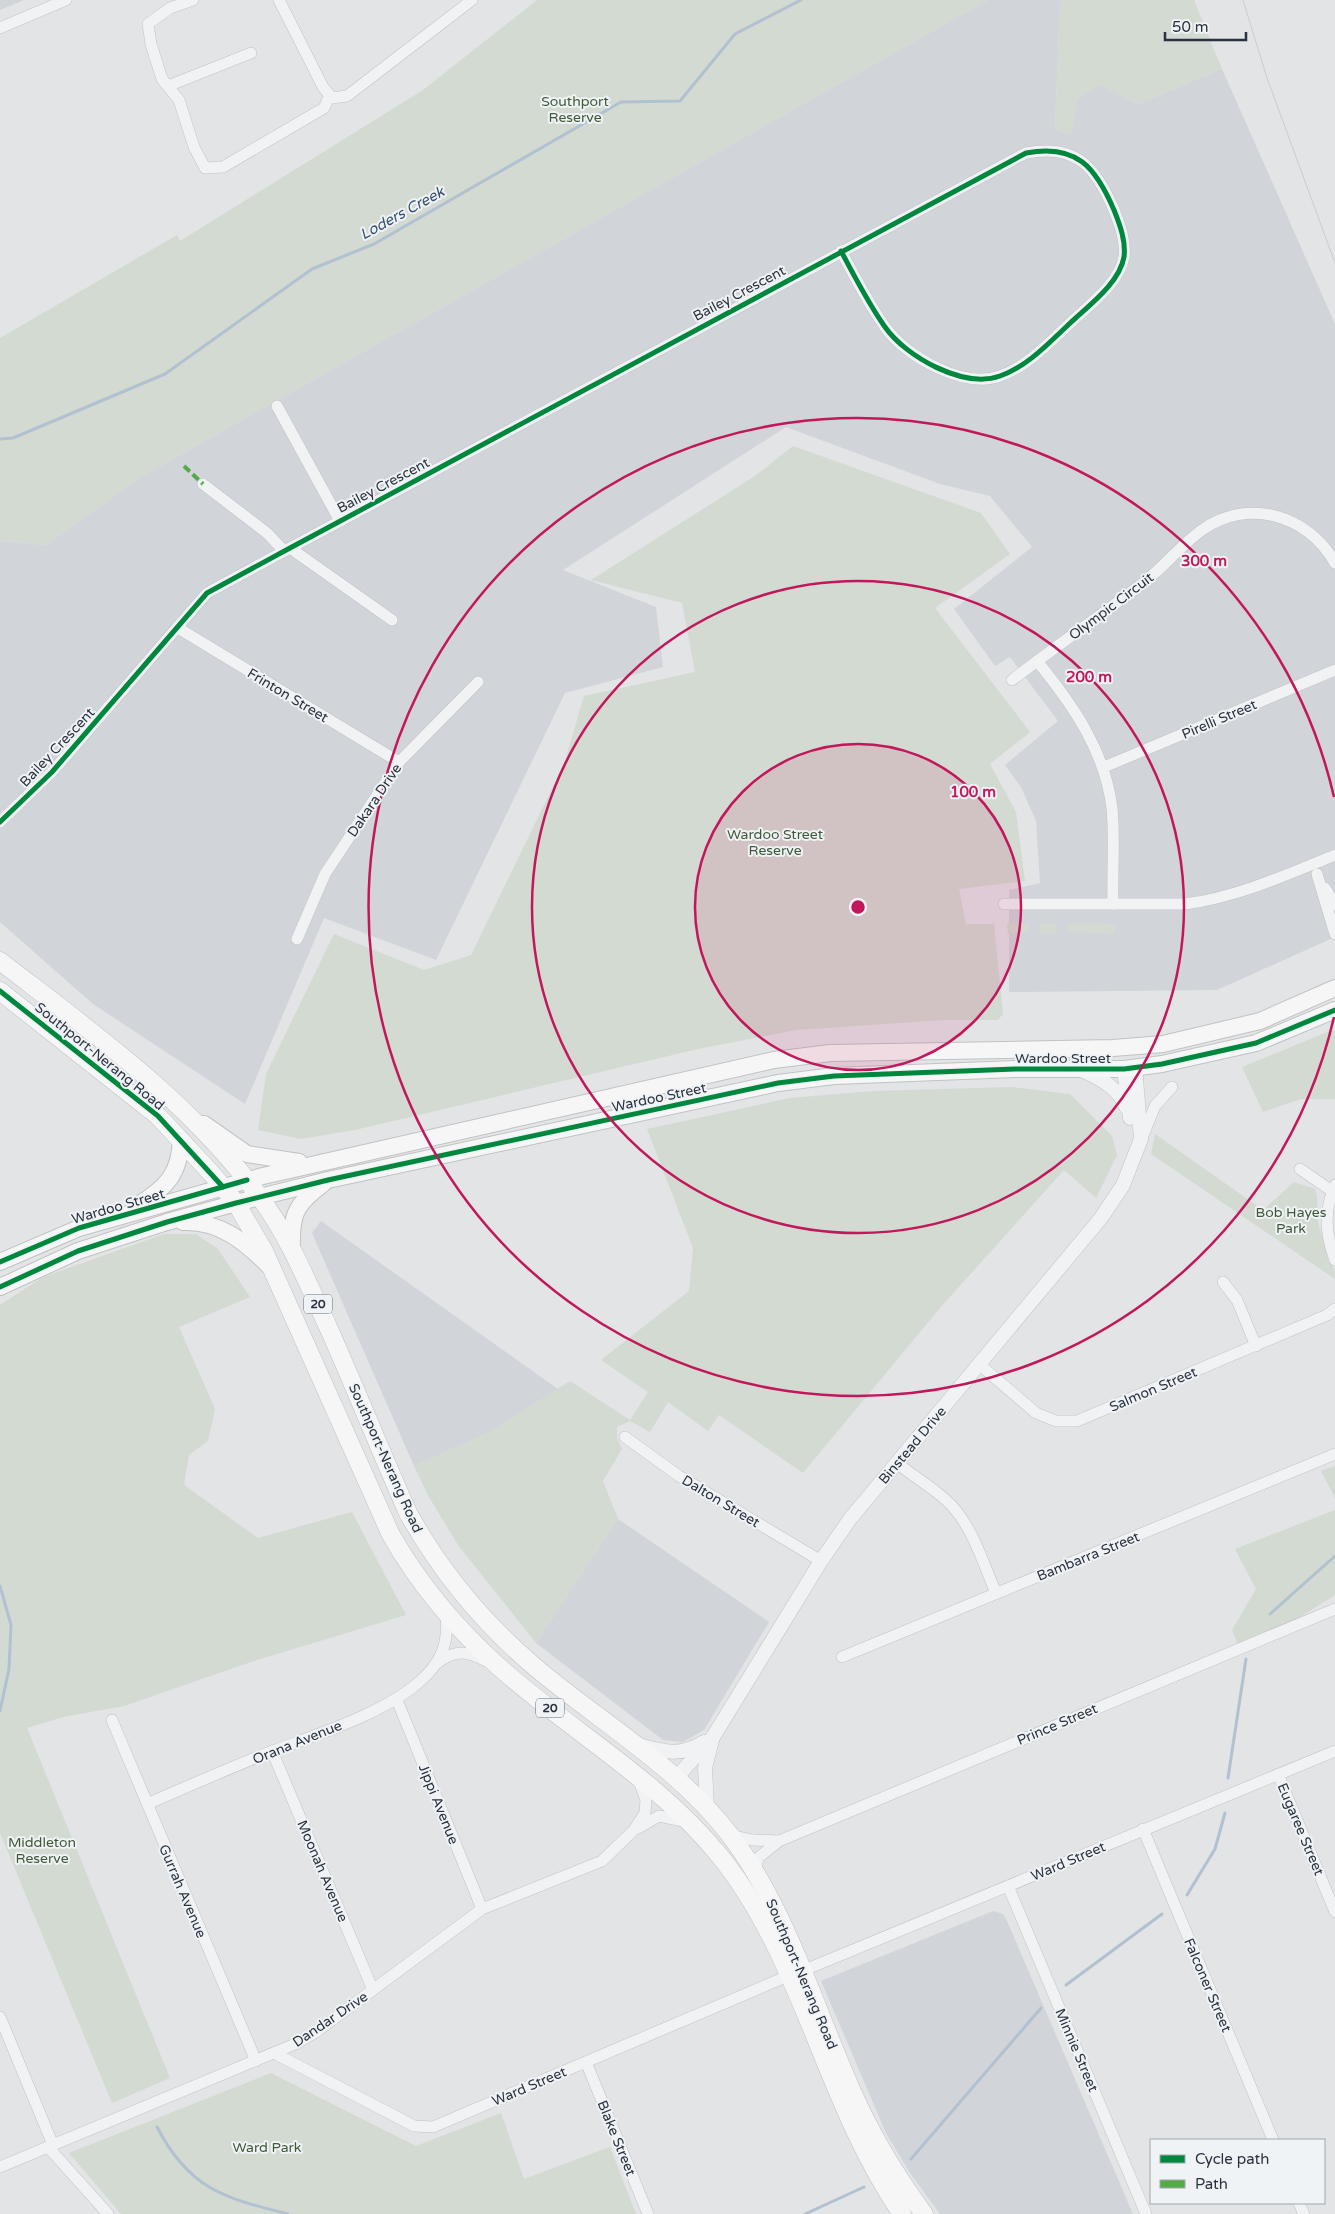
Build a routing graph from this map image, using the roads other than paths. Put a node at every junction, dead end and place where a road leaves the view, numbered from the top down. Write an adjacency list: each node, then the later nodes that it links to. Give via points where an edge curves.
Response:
1 (66, 0): 5 (street)
2 (193, 0): 7 (street, via 170,8 148,24 162,79)
3 (279, 0): 8 (street)
4 (472, 0): 8 (street, via 347,96 332,98)
5 (0, 28)
6 (251, 53): 7 (street)
7 (168, 86): 8 (street, via 179,100 194,148 205,168 222,167 324,108)
8 (330, 95)
9 (841, 251): 9 (street, Bailey Crescent, via 886,328 900,343 939,369 989,380 1015,370 1052,341 1107,287 1124,258 1122,230 1093,170 1062,152 1039,150 1026,153); 12 (street, Bailey Crescent)
10 (277, 406): 12 (street)
11 (203, 484): 13 (street)
12 (340, 521): 13 (street, Bailey Crescent)
13 (287, 549): 15 (street); 16 (street, Bailey Crescent, via 208,593)
14 (1335, 562): 17 (street, Olympic Circuit, via 1314,536 1284,518 1254,512 1228,517 1198,533 1145,582)
15 (392, 620)
16 (178, 628): 21 (street, Frinton Street); 23 (street, Bailey Crescent, via 52,772)
17 (1037, 661): 19 (street, Olympic Circuit); 22 (street, via 1081,721)
18 (1335, 670): 22 (street, Pirelli Street)
19 (1012, 680)
20 (478, 682): 21 (street, Dakara Drive)
21 (399, 762): 30 (street, Dakara Drive, via 325,874)
22 (1104, 767): 27 (street, via 1112,811)
23 (0, 822)
24 (1335, 855): 25 (street)
25 (1315, 869): 27 (street, via 1211,900 1185,904); 28 (street); 29 (street)
26 (1004, 904): 27 (street)
27 (1113, 904)
28 (1335, 905)
29 (1335, 934)
30 (297, 939)
31 (0, 961): 39 (main road, Southport-Nerang Road / 20, via 132,1063)
32 (1335, 988): 35 (main road, Wardoo Street, via 1260,1020 1189,1039)
33 (0, 990): 41 (main road, Southport-Nerang Road / 20, via 130,1094)
34 (1335, 1010): 36 (main road, Wardoo Street, via 1242,1047)
35 (1128, 1048): 36 (main road); 43 (main road, Wardoo Street, via 830,1053 774,1060)
36 (1130, 1068): 37 (main road, Wardoo Street); 40 (street, Binstead Drive); 42 (street, Binstead Drive)
37 (1080, 1070): 40 (street, Binstead Drive, via 1106,1082 1116,1091 1125,1105); 47 (main road, Wardoo Street, via 1015,1069 834,1076 778,1083)
38 (1172, 1087): 42 (street, Binstead Drive, via 1154,1106)
39 (188, 1112): 43 (main road, via 247,1154 287,1162); 46 (main road, Southport-Nerang Road / 20)
40 (1131, 1130): 44 (street, Binstead Drive, via 1133,1152)
41 (181, 1140): 48 (main road, Southport-Nerang Road / 20); 52 (main road, via 172,1179 154,1196)
42 (1139, 1146): 44 (street, Binstead Drive)
43 (317, 1163): 46 (main road, Wardoo Street)
44 (1130, 1168): 62 (street, Binstead Drive, via 1101,1218)
45 (1300, 1169): 49 (street)
46 (246, 1180): 48 (main road, Wardoo Street); 50 (main road, Southport-Nerang Road / 20)
47 (328, 1180): 50 (main road, Wardoo Street); 54 (main road, via 295,1210 291,1225)
48 (223, 1187): 51 (main road, Southport-Nerang Road / 20); 52 (main road, Wardoo Street)
49 (1334, 1188): 55 (street, via 1328,1201 1326,1219 1328,1242)
50 (260, 1197): 51 (main road, Wardoo Street); 54 (main road, Southport-Nerang Road / 20)
51 (236, 1203): 53 (main road, Wardoo Street); 57 (main road, Southport-Nerang Road / 20)
52 (118, 1216): 56 (main road, Wardoo Street, via 78,1228)
53 (167, 1222): 57 (main road, via 192,1221 217,1226 246,1244); 59 (main road, Wardoo Street, via 78,1252)
54 (292, 1250): 76 (main road, Southport-Nerang Road / 20, via 408,1513 430,1551 488,1624 535,1667)
55 (1335, 1260)
56 (0, 1262)
57 (274, 1271): 69 (main road, Southport-Nerang Road / 20, via 392,1535 418,1578)
58 (1223, 1282): 61 (street, via 1237,1300)
59 (0, 1287)
60 (1335, 1309): 61 (street, Salmon Street)
61 (1256, 1346): 62 (street, Salmon Street, via 1077,1421 1056,1421 1036,1413)
62 (980, 1365): 65 (street, Binstead Drive)
63 (625, 1437): 66 (street, Dalton Street, via 679,1476)
64 (1335, 1454): 67 (street, Bambarra Street)
65 (897, 1463): 66 (street, Binstead Drive); 67 (street, via 948,1501 973,1538)
66 (821, 1560): 75 (street, Binstead Drive)
67 (996, 1594): 70 (street, Bambarra Street)
68 (1335, 1609): 88 (street, Prince Street)
69 (446, 1613): 71 (street, Orana Avenue, via 447,1641); 72 (main road, Southport-Nerang Road / 20)
70 (842, 1657)
71 (436, 1664): 72 (street, Orana Avenue, via 461,1651); 73 (street, Orana Avenue)
72 (498, 1667): 80 (main road, Southport-Nerang Road / 20)
73 (396, 1700): 77 (street, Orana Avenue); 91 (street, Jippi Avenue)
74 (112, 1720): 82 (street, Gurrah Avenue)
75 (713, 1737): 76 (street, Binstead Drive, via 688,1751 669,1753); 81 (street, Binstead Drive); 83 (street, Binstead Drive, via 705,1768)
76 (634, 1744): 81 (main road, Southport-Nerang Road / 20)
77 (272, 1751): 82 (street, Orana Avenue); 94 (street, Moonah Avenue)
78 (1335, 1751): 79 (street, Ward Street)
79 (1278, 1774): 85 (street, Ward Street); 92 (street, Eugaree Street)
80 (636, 1775): 84 (main road, Southport-Nerang Road / 20); 86 (street, Dandar Drive, via 647,1807)
81 (676, 1778): 83 (main road, Southport-Nerang Road / 20); 84 (main road, via 673,1791)
82 (147, 1804): 97 (street, Gurrah Avenue)
83 (707, 1808): 87 (main road, Southport-Nerang Road / 20)
84 (687, 1819): 86 (street, Dandar Drive, via 659,1816); 93 (main road, Southport-Nerang Road / 20, via 740,1883)
85 (1143, 1829): 90 (street, Ward Street); 99 (street, Falconer Street)
86 (634, 1830): 91 (street, Dandar Drive, via 602,1861)
87 (730, 1835): 88 (street, Prince Street); 89 (main road, Southport-Nerang Road / 20)
88 (780, 1841): 89 (street, Prince Street, via 758,1858)
89 (755, 1872): 93 (main road, Southport-Nerang Road / 20, via 782,1923)
90 (1008, 1886): 93 (street, Ward Street); 108 (street, Minnie Street)
91 (482, 1909): 94 (street, Dandar Drive)
92 (1335, 1912)
93 (795, 1974): 98 (street, Ward Street); 102 (main road, Southport-Nerang Road / 20, via 852,2128); 107 (main road, Southport-Nerang Road / 20, via 866,2122)
94 (373, 1990): 96 (street, Dandar Drive, via 316,2032)
95 (0, 2017): 100 (street)
96 (274, 2053): 97 (street, Dandar Drive); 98 (street, Ward Street, via 414,2126 433,2127)
97 (256, 2061): 100 (street, Dandar Drive)
98 (586, 2062): 104 (street, Blake Street)
99 (1273, 2139)
100 (51, 2146): 101 (street, Dandar Drive); 103 (street)
101 (0, 2167)
102 (888, 2194): 105 (street); 106 (main road, 20)
103 (108, 2214)
104 (648, 2214)
105 (893, 2214)
106 (902, 2214)
107 (924, 2214)
108 (1146, 2214)

